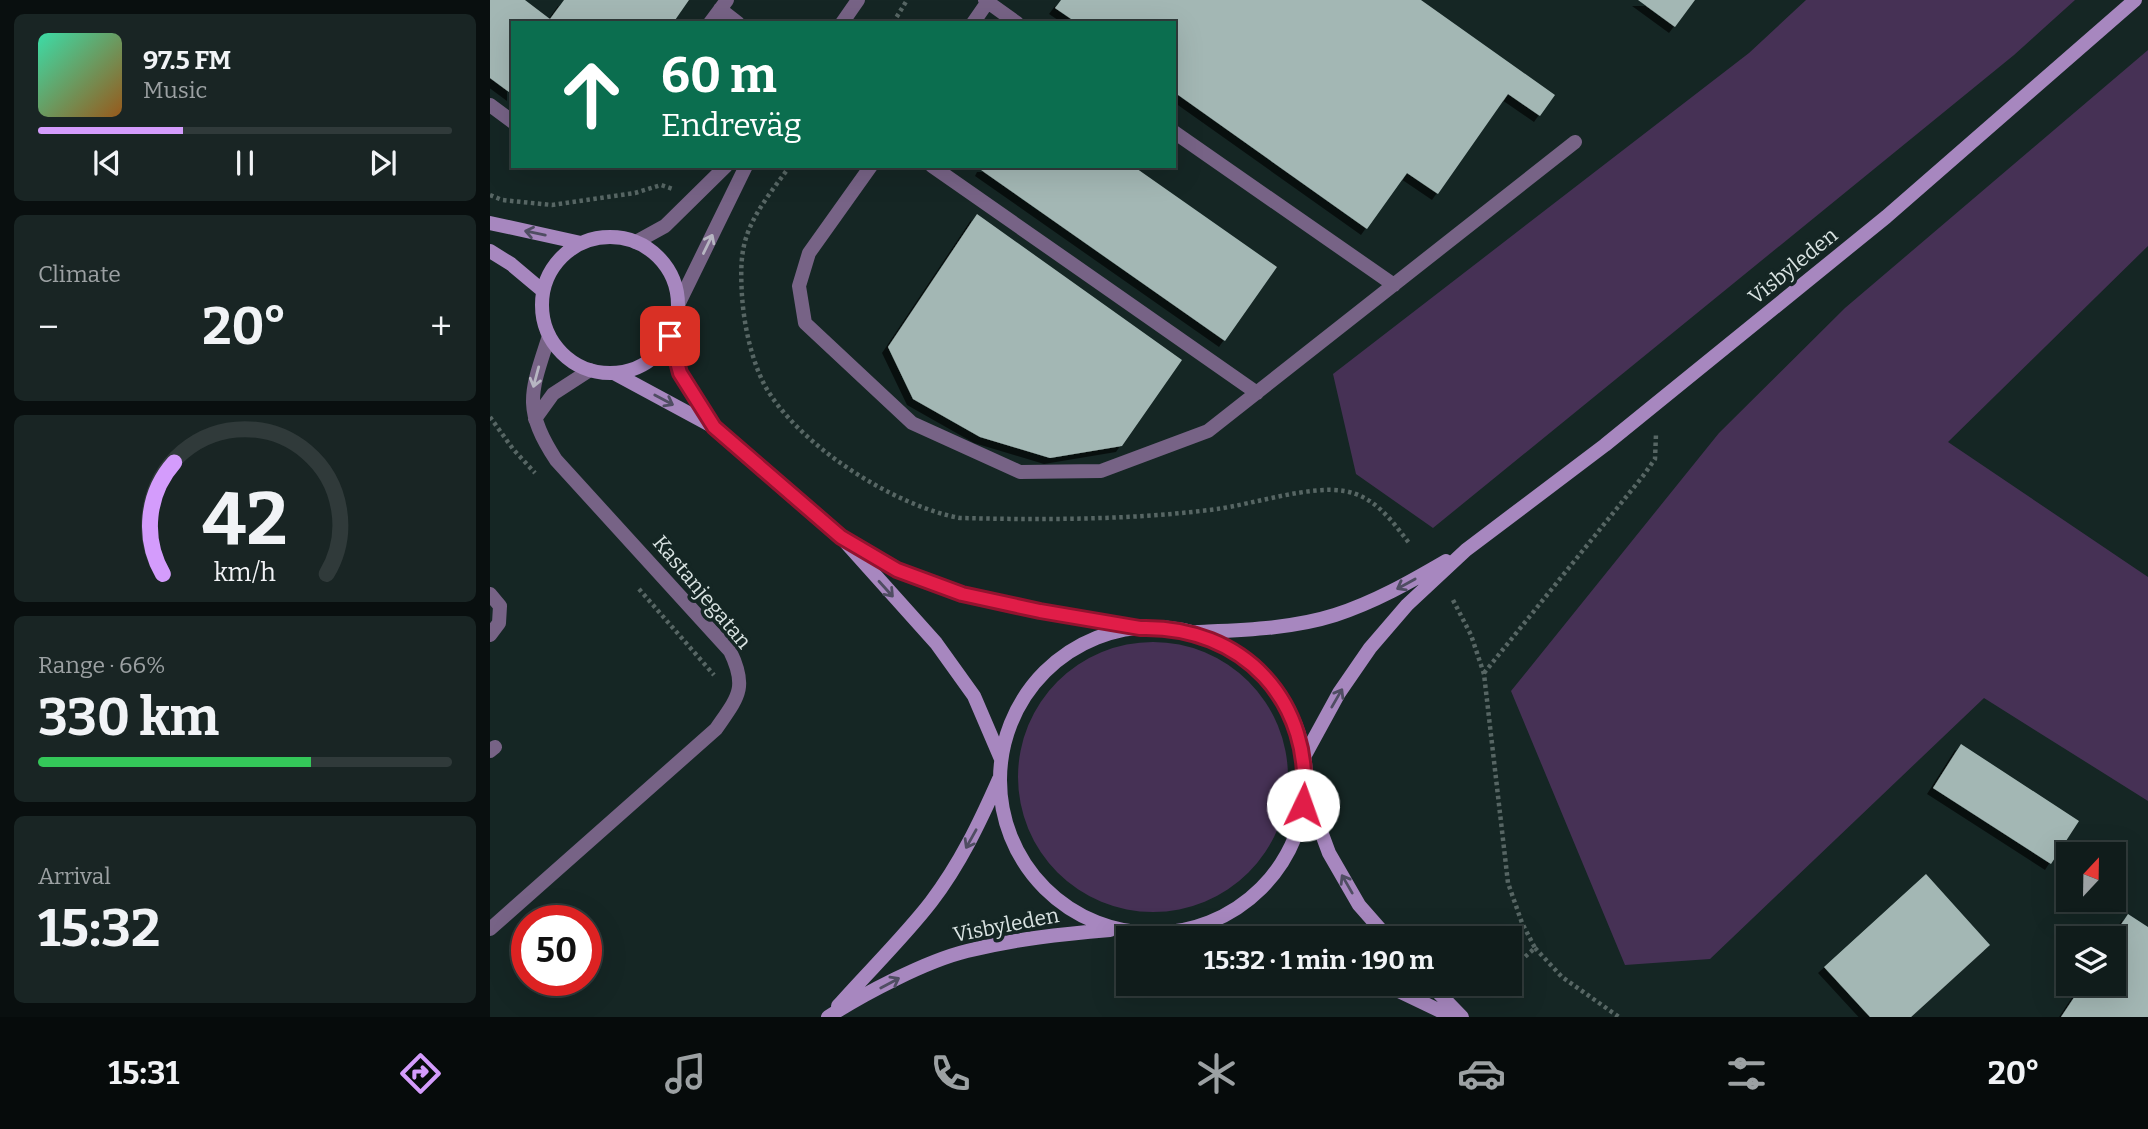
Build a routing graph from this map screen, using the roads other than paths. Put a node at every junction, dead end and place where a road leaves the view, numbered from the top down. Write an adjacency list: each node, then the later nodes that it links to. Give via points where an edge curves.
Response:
1 (858, 0): 7 (street)
2 (2135, 0): 33 (main road, Visbyleden, via 1886,217 1649,410)
3 (987, 1): 8 (street); 9 (street)
4 (723, 5): 5 (street); 6 (street)
5 (711, 21)
6 (736, 21)
7 (843, 21)
8 (974, 21)
9 (1014, 21)
10 (490, 105): 11 (street)
11 (511, 121)
12 (1176, 133): 22 (street)
13 (1575, 142): 22 (street)
14 (724, 168): 19 (street, via 665,226)
15 (745, 168): 24 (street, one-way to 15)
16 (870, 168): 29 (street, via 809,253 799,286 805,323 912,423 1020,472 1101,471 1208,431)
17 (935, 168): 29 (street)
18 (490, 223): 20 (main road, one-way to 18)
19 (636, 242): 20 (main road, via 604,236); 24 (main road, via 667,267)
20 (580, 243): 23 (main road, via 556,262)
21 (490, 251): 23 (main road)
22 (1394, 285): 29 (street)
23 (543, 291): 25 (main road, via 542,314)
24 (678, 305): 26 (main road)
25 (549, 336): 27 (main road, via 563,355); 30 (street, Kastanjegatan, one-way to 30, via 532,394)
26 (670, 336): 28 (main road, via 650,360); 31 (main road, via 680,373)
27 (590, 370): 28 (main road); 30 (street, via 553,394)
28 (614, 373): 31 (main road, one-way to 31)
29 (1257, 393)
30 (535, 419): 45 (street, Kastanjegatan, via 556,460 730,651 740,670 741,685 716,729)
31 (714, 427): 32 (main road)
32 (841, 537): 35 (main road, via 897,570 962,594); 39 (main road, one-way to 39, via 936,643 974,696)
33 (1466, 550): 36 (main road, Visbyleden, one-way to 36, via 1392,592 1334,615 1280,626); 38 (main road, Visbyleden, one-way to 33, via 1370,648 1407,605)
34 (490, 594): 37 (street, via 500,606 499,623)
35 (1140, 628): 36 (main road); 39 (main road, via 1090,641 1047,670 1017,711)
36 (1189, 632): 38 (main road, via 1234,651 1271,683 1289,710)
37 (490, 635)
38 (1304, 757): 41 (main road)
39 (1002, 759): 40 (main road)
40 (1000, 778): 44 (main road, via 1008,829 1032,875 1071,909); 49 (main road, Visbyleden, one-way to 49, via 979,824 930,903)
41 (1305, 789): 42 (main road, via 1295,837 1269,879 1245,902); 43 (main road, one-way to 41, via 1359,905 1329,853)
42 (1197, 926)
43 (1377, 926)
44 (1116, 928)
45 (490, 929)
46 (1116, 929): 49 (main road, Visbyleden, one-way to 46, via 908,974 964,951 1021,939)
47 (1409, 996): 50 (main road)
48 (1442, 996): 51 (main road)
49 (829, 1016)
50 (1453, 1017)
51 (1462, 1017)

